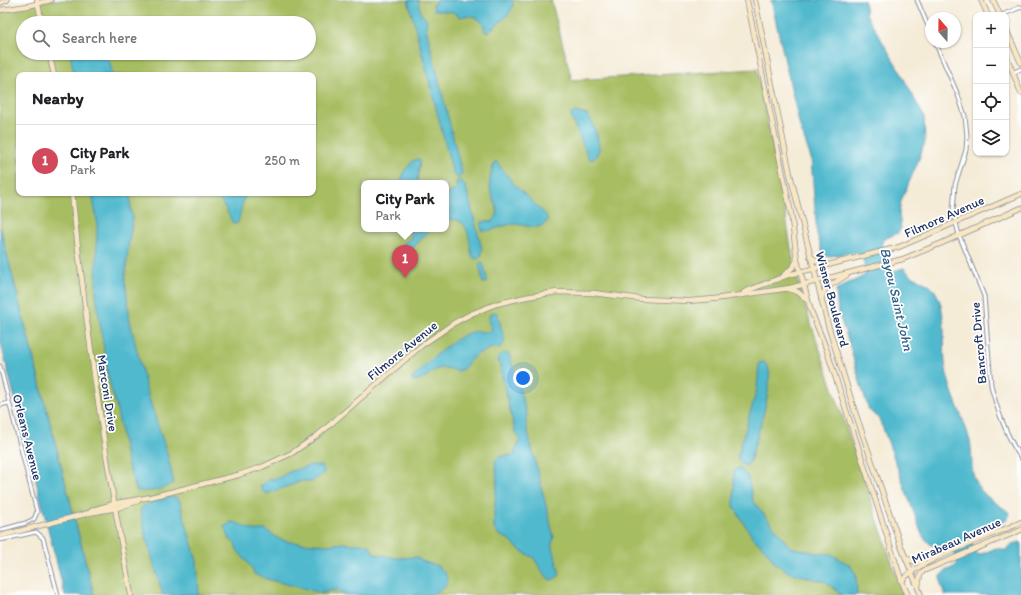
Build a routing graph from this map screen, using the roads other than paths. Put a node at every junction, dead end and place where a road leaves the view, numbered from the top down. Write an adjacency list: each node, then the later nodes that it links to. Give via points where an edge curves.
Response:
1 (7, 0): 9 (street)
2 (51, 0): 8 (street)
3 (747, 0): 32 (street, Wisner Boulevard, via 791,213)
4 (755, 0): 31 (street, Wisner Boulevard)
5 (917, 0): 16 (street)
6 (981, 0): 12 (street)
7 (993, 0): 13 (street)
8 (37, 2): 11 (street); 15 (street)
9 (0, 3)
10 (1021, 7): 14 (street)
11 (0, 10)
12 (987, 12)
13 (999, 12)
14 (1008, 12)
15 (40, 16)
16 (925, 18)
17 (1009, 36): 21 (street)
18 (938, 48): 29 (street, Bancroft Drive, via 963,106 967,127 966,150 953,194)
19 (51, 60): 23 (street)
20 (1009, 61): 24 (street)
21 (1021, 63)
22 (1021, 69): 24 (street)
23 (53, 72)
24 (1014, 72): 25 (street)
25 (1021, 93)
26 (1021, 194): 29 (street, Filmore Avenue)
27 (72, 196): 48 (street, Marconi Drive, via 93,372)
28 (1021, 208): 30 (street, Filmore Avenue)
29 (955, 223): 30 (street, Bancroft Drive); 33 (street, Filmore Avenue, via 885,252)
30 (959, 235): 36 (street, Filmore Avenue, via 913,255); 47 (street, Bancroft Drive, via 984,296 991,385)
31 (809, 254): 33 (street, via 820,264); 34 (street, Wisner Boulevard)
32 (797, 260): 35 (street, Wisner Boulevard); 37 (street)
33 (828, 265): 34 (street, Filmore Avenue)
34 (813, 269): 35 (street, Filmore Avenue); 38 (street, Wisner Boulevard)
35 (800, 272): 37 (street, Filmore Avenue); 39 (street, Wisner Boulevard)
36 (854, 272): 38 (street, Filmore Avenue); 43 (street, via 828,285)
37 (781, 278): 41 (street, Filmore Avenue)
38 (816, 281): 39 (street, Filmore Avenue); 43 (street, Wisner Boulevard)
39 (803, 284): 40 (street, Filmore Avenue); 42 (street, Wisner Boulevard)
40 (786, 288): 41 (street, Filmore Avenue); 42 (street, via 798,292)
41 (736, 295): 48 (street, Filmore Avenue, via 675,301 557,292 496,304 454,323 421,346 318,435 292,453 238,475)
42 (808, 301): 57 (street, Wisner Boulevard, via 826,348)
43 (821, 301): 54 (street, Wisner Boulevard, via 855,412)
44 (0, 366): 45 (street, Orleans Avenue)
45 (9, 403): 46 (street); 50 (street, Orleans Avenue, via 37,512 34,519 26,523)
46 (0, 405)
47 (1021, 458)
48 (115, 506): 52 (street, Filmore Avenue); 60 (street, Marconi Drive)
49 (1021, 522): 55 (street, Mirabeau Avenue)
50 (0, 530)
51 (1021, 530): 58 (street, Mirabeau Avenue, via 923,571)
52 (0, 536)
53 (0, 540): 59 (street, via 36,532 43,538)
54 (906, 558): 55 (street, via 915,562); 56 (street, Wisner Boulevard)
55 (930, 562): 56 (street, Mirabeau Avenue)
56 (912, 571): 57 (street, Mirabeau Avenue); 58 (street, Wisner Boulevard)
57 (902, 582): 61 (street, Wisner Boulevard)
58 (918, 587): 62 (street, Wisner Boulevard)
59 (58, 595)
60 (131, 595)
61 (908, 595)
62 (921, 595)

